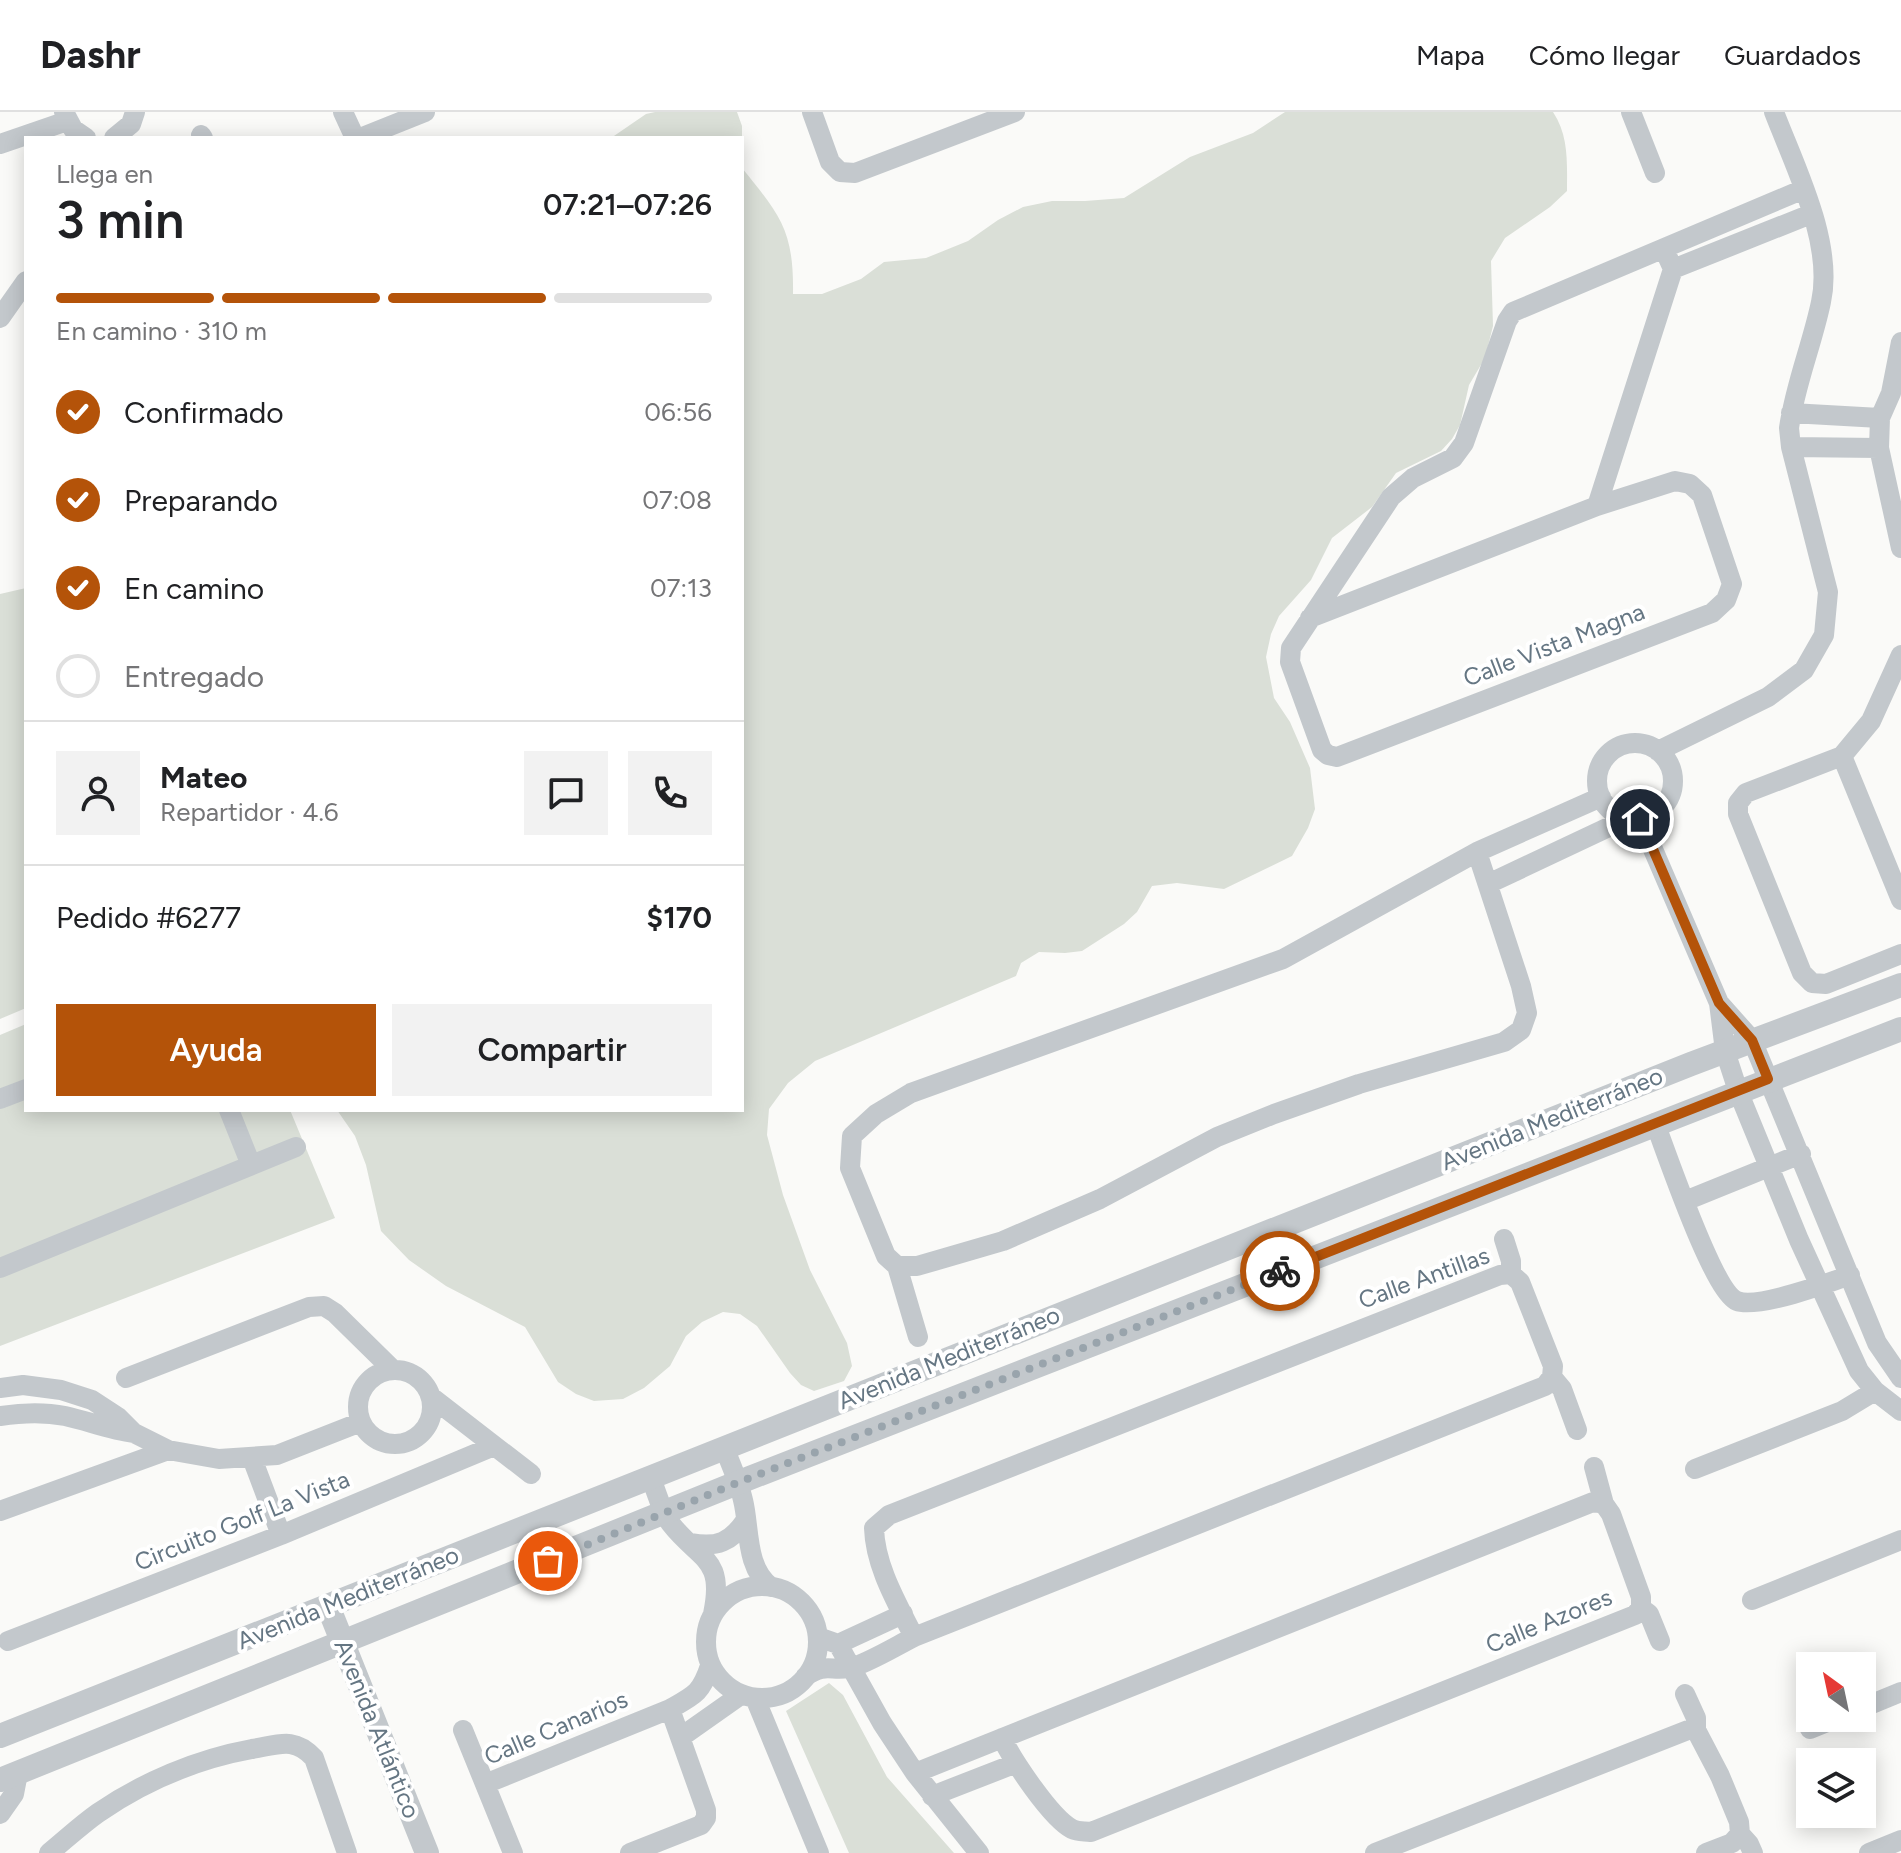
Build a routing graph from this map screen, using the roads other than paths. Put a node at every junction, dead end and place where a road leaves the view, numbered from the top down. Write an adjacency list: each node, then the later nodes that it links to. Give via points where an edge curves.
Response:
1 (135, 112): 10 (street)
2 (343, 112): 11 (street)
3 (425, 112): 12 (street)
4 (812, 112): 5 (street, via 830,162 840,172 855,173)
5 (1015, 112)
6 (1631, 112): 14 (street)
7 (1774, 112): 15 (street)
8 (66, 116): 9 (street); 13 (street)
9 (83, 136)
10 (119, 136)
11 (357, 136)
12 (363, 136)
13 (0, 144)
14 (1655, 173)
15 (1804, 189): 16 (street); 17 (street, Calle Vista Magna)
16 (1811, 214): 18 (street); 23 (street, via 1823,257 1822,299)
17 (1664, 249): 18 (street); 30 (street, Calle Vista Magna, via 1513,312 1464,443 1453,458 1413,478 1391,497)
18 (1673, 269): 27 (street)
19 (24, 284): 20 (street)
20 (0, 318)
21 (1901, 342): 22 (street)
22 (1896, 391): 24 (street)
23 (1791, 413): 24 (street); 25 (street)
24 (1880, 418): 26 (street)
25 (1791, 447): 26 (street); 32 (street, via 1828,592 1824,635 1804,670 1768,697)
26 (1879, 448): 28 (street)
27 (1597, 506): 30 (street, Calle Vista Magna); 30 (street, Calle Vista Magna, via 1675,481 1690,484 1702,495 1732,584 1726,600 1712,613 1337,757 1322,750 1290,662 1291,648)
28 (1898, 519): 29 (street)
29 (1901, 548)
30 (1310, 618)
31 (1901, 655): 33 (street, via 1871,721)
32 (1658, 751): 34 (street, via 1629,744 1611,752 1600,768); 35 (street, via 1671,769 1672,791 1660,810)
33 (1842, 756): 38 (street); 39 (street, via 1746,793 1738,814 1802,973 1812,983 1826,984)
34 (1601, 797): 35 (street, via 1607,807); 36 (street)
35 (1634, 819): 37 (street); 41 (street)
36 (1477, 852): 37 (street); 59 (street, via 1283,959 911,1093 876,1114 852,1136 850,1168 886,1256)
37 (1488, 884): 59 (street, via 1527,1013 1521,1030 1504,1042 1274,1114 1003,1241 917,1266)
38 (1901, 900)
39 (1901, 954)
40 (1901, 985): 43 (street, Avenida Mediterráneo)
41 (1719, 1003): 43 (street); 44 (street)
42 (1901, 1029): 45 (street, Avenida Mediterráneo)
43 (1752, 1040): 44 (street, Avenida Mediterráneo); 45 (street)
44 (1725, 1051): 47 (street); 78 (street, Avenida Mediterráneo)
45 (1768, 1079): 47 (street, Avenida Mediterráneo); 52 (street)
46 (24, 1090): 48 (street)
47 (1738, 1091): 50 (street, Avenida Mediterráneo); 54 (street)
48 (0, 1099)
49 (230, 1112): 53 (street)
50 (1655, 1123): 55 (street); 85 (street, Avenida Mediterráneo)
51 (296, 1147): 53 (street)
52 (1801, 1154): 54 (street); 56 (street)
53 (251, 1165): 60 (street)
54 (1769, 1166): 55 (street); 58 (street)
55 (1685, 1201): 63 (street, via 1725,1292 1738,1301 1755,1302)
56 (1830, 1227): 58 (street); 62 (street)
57 (1504, 1239): 61 (street)
58 (1799, 1240): 63 (street)
59 (897, 1266): 64 (street)
60 (0, 1268)
61 (1511, 1274): 66 (street, Calle Antillas, via 1520,1282 1553,1366); 98 (street, Calle Antillas, via 889,1515 874,1528 875,1546)
62 (1850, 1275): 63 (street); 68 (street, via 1877,1343)
63 (1820, 1286): 70 (street, via 1850,1354)
64 (918, 1337)
65 (393, 1370): 67 (street, via 324,1306 309,1307); 71 (street, via 416,1376); 74 (street, via 363,1387 358,1398)
66 (1552, 1377): 75 (street, Calle Antillas); 99 (street, via 1545,1386)
67 (126, 1378)
68 (1901, 1378)
69 (0, 1388): 76 (street, Circuito Golf La Vista, via 36,1386 92,1400)
70 (1875, 1391): 72 (street); 82 (street, via 1842,1411)
71 (430, 1396): 74 (street, via 429,1421 401,1443 377,1439); 77 (street)
72 (1901, 1411)
73 (0, 1416): 76 (street, Circuito Golf La Vista, via 62,1415)
74 (361, 1422): 80 (street, Circuito Golf La Vista, via 277,1455)
75 (1577, 1430)
76 (134, 1433): 79 (street, Circuito Golf La Vista)
77 (494, 1446): 83 (street); 90 (street, Circuito Golf La Vista)
78 (724, 1447): 84 (street, Avenida Mediterráneo); 85 (street)
79 (168, 1450): 80 (street, Circuito Golf La Vista, via 219,1459); 87 (street, Circuito Golf La Vista)
80 (252, 1458): 90 (street)
81 (1594, 1467): 86 (street, Calle Azores)
82 (1695, 1469)
83 (531, 1474)
84 (651, 1478): 88 (street); 95 (street, Avenida Mediterráneo)
85 (737, 1483): 88 (street, Avenida Mediterráneo); 89 (street)
86 (1604, 1504): 96 (street, Calle Azores); 116 (street, via 1593,1502)
87 (0, 1511)
88 (665, 1514): 92 (street); 103 (street, Avenida Mediterráneo)
89 (746, 1520): 92 (street, via 722,1544); 93 (street, via 756,1569)
90 (281, 1535): 100 (street, Circuito Golf La Vista)
91 (1901, 1540): 94 (street)
92 (691, 1543): 97 (street, via 711,1564 717,1582)
93 (771, 1587): 97 (street, via 736,1592); 101 (street, via 803,1603)
94 (1752, 1600)
95 (328, 1606): 103 (street, Avenida Atlántico); 114 (street, Avenida Mediterráneo)
96 (1641, 1608): 102 (street); 117 (street, Calle Azores, via 1635,1615 1091,1832 1065,1824)
97 (713, 1614): 104 (street, via 706,1638)
98 (903, 1614): 99 (street, Calle Antillas); 101 (street)
99 (914, 1637): 105 (street)
100 (8, 1641)
101 (828, 1641): 105 (street); 106 (street)
102 (1660, 1641)
103 (343, 1643): 119 (street, Avenida Mediterráneo); 127 (street, Avenida Atlántico)
104 (710, 1666): 109 (street, via 724,1684); 111 (street, Calle Canarios, via 703,1687)
105 (850, 1668): 106 (street, via 829,1666); 118 (street)
106 (806, 1676): 109 (street, via 784,1693)
107 (1901, 1692): 110 (street)
108 (1685, 1694): 113 (street)
109 (748, 1696): 115 (street); 130 (street)
110 (1876, 1702)
111 (670, 1709): 115 (street); 120 (street, Calle Canarios)
112 (463, 1730): 120 (street)
113 (1696, 1730): 123 (street, via 1720,1776); 132 (street)
114 (1, 1733)
115 (681, 1737): 129 (street, via 706,1818 701,1825)
116 (1002, 1738): 117 (street, Calle Azores); 118 (street)
117 (1014, 1764): 121 (street)
118 (915, 1773): 121 (street)
119 (9, 1777): 122 (street, Avenida Mediterráneo, via 14,1794)
120 (485, 1784): 128 (street, Calle Canarios)
121 (932, 1796): 131 (street)
122 (0, 1814)
123 (1740, 1834): 133 (street); 134 (street)
124 (1901, 1840): 135 (street)
125 (340, 1850): 126 (street, via 314,1758 304,1747 290,1743 217,1755 146,1785 97,1814)
126 (49, 1853)
127 (427, 1853)
128 (513, 1853)
129 (630, 1853)
130 (819, 1853)
131 (979, 1853)
132 (1375, 1853)
133 (1706, 1853)
134 (1753, 1853)
135 (1869, 1853)

